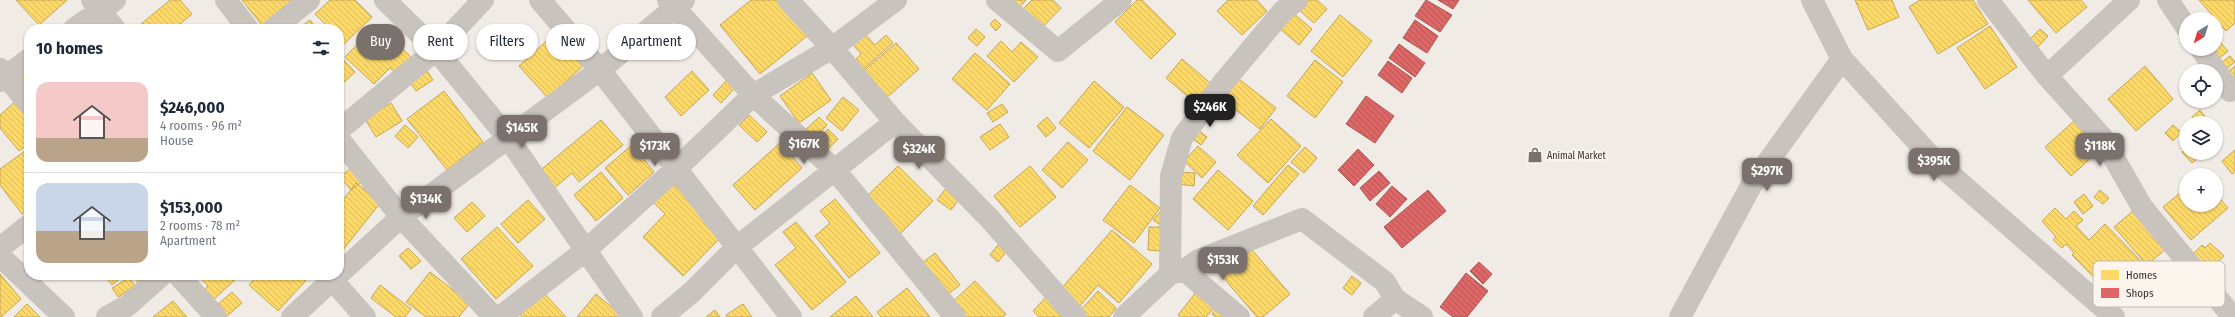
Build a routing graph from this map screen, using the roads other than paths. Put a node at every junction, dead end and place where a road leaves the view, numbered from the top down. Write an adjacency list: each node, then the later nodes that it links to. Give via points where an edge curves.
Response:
1 (226, 0): 20 (street)
2 (309, 0): 21 (street)
3 (385, 0): 23 (street)
4 (482, 0): 22 (street)
5 (540, 0): 30 (street)
6 (788, 0): 24 (street)
7 (896, 0): 24 (street)
8 (997, 0): 9 (street, via 1058,51)
9 (1121, 0)
10 (1812, 0): 26 (street)
11 (1988, 0): 32 (street)
12 (2129, 0): 32 (street)
13 (2168, 0): 17 (street)
14 (103, 3): 18 (street); 19 (street)
15 (676, 3): 30 (street); 34 (street)
16 (1284, 4): 50 (street, via 1182,138 1171,176)
17 (2179, 16)
18 (80, 24)
19 (113, 24)
20 (244, 24)
21 (279, 24)
22 (460, 24)
23 (413, 27)
24 (832, 48): 34 (street); 36 (street)
25 (2206, 56): 33 (street)
26 (1842, 59): 58 (street, via 1935,161); 77 (street, via 1752,184)
27 (424, 60): 37 (street)
28 (444, 60): 38 (street)
29 (24, 62): 31 (street)
30 (600, 70): 38 (street); 40 (street)
31 (2, 75): 35 (street)
32 (2047, 76): 48 (street, via 2102,137 2142,207)
33 (2233, 93)
34 (753, 95): 40 (street); 41 (street)
35 (24, 99)
36 (895, 122): 41 (street); 72 (street, via 990,219)
37 (344, 126)
38 (508, 138): 42 (street); 46 (street)
39 (344, 145): 42 (street)
40 (677, 168): 44 (street); 46 (street)
41 (835, 170): 44 (street); 71 (street)
42 (401, 217): 49 (street); 66 (street)
43 (24, 229): 45 (street)
44 (737, 247): 69 (street, via 692,292); 70 (street)
45 (0, 248)
46 (586, 250): 67 (street); 68 (street)
47 (0, 256): 51 (street)
48 (2187, 261)
49 (344, 267)
50 (1177, 272): 57 (street, via 1199,260 1302,219 1385,282); 73 (street); 74 (street)
51 (24, 279)
52 (25, 280): 61 (street)
53 (156, 280): 62 (street, via 127,306)
54 (183, 280): 63 (street)
55 (329, 280): 64 (street)
56 (333, 280): 65 (street)
57 (1395, 298): 75 (street); 76 (street)
58 (2093, 299)
59 (2103, 307): 78 (street)
60 (2225, 307): 79 (street)
61 (64, 317)
62 (107, 317)
63 (216, 317)
64 (292, 317)
65 (365, 317)
66 (494, 317)
67 (500, 317)
68 (632, 317)
69 (662, 317)
70 (791, 317)
71 (956, 317)
72 (1076, 317)
73 (1124, 317)
74 (1240, 317)
75 (1374, 317)
76 (1422, 317)
77 (1680, 317)
78 (2114, 317)
79 (2233, 317)

